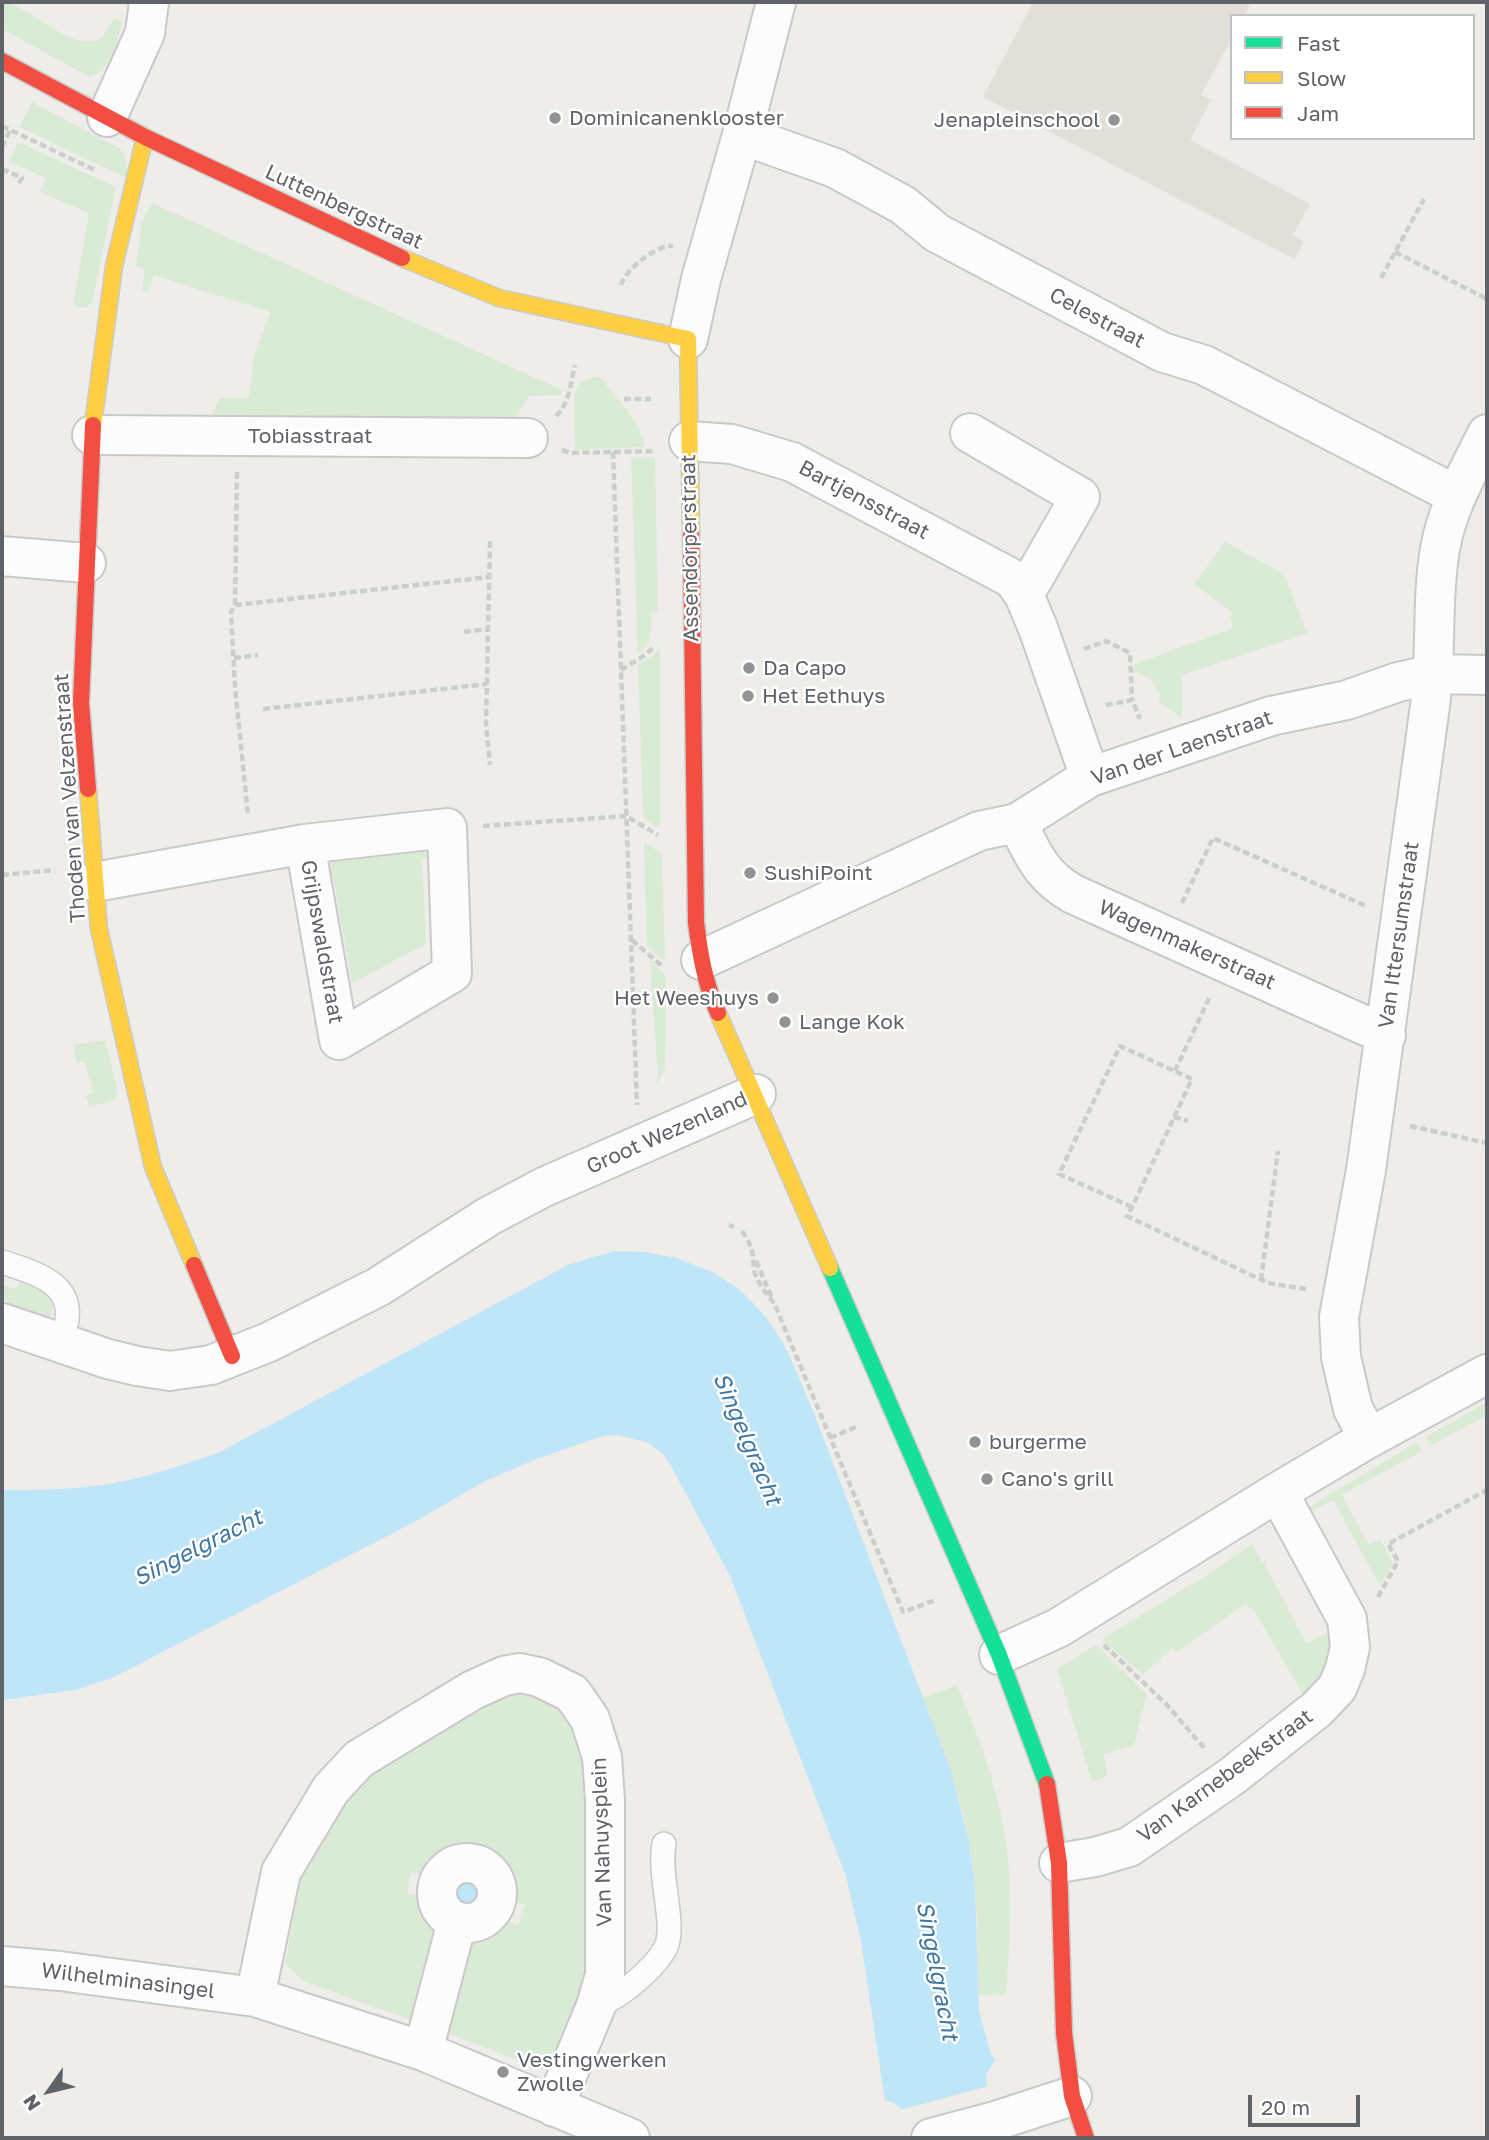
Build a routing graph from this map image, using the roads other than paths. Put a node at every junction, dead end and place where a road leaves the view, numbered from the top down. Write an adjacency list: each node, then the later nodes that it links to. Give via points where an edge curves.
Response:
1 (149, 2): 4 (street, via 145,33)
2 (776, 2): 5 (street, Assendorperstraat)
3 (2, 61): 4 (main road, Luttenbergstraat)
4 (107, 117): 6 (main road, Luttenbergstraat)
5 (742, 135): 7 (street, Assendorperstraat); 13 (street, Celestraat, via 835,169 902,205 937,233 1162,352 1204,365)
6 (145, 137): 7 (main road, Luttenbergstraat, via 437,274 499,298); 10 (main road, Thoden van Velzenstraat, via 114,266)
7 (688, 339): 12 (main road, Assendorperstraat)
8 (970, 433): 16 (street, via 1080,497)
9 (1487, 433): 13 (street, Van Ittersumstraat)
10 (92, 435): 11 (street, Tobiasstraat); 15 (main road, Thoden van Velzenstraat)
11 (528, 438)
12 (674, 446): 16 (street, Bartjensstraat, via 732,444 792,462 1013,579); 23 (main road, Assendorperstraat)
13 (1456, 495): 17 (street, Van Ittersumstraat, via 1440,545 1435,580)
14 (2, 556): 15 (street)
15 (86, 563): 22 (main road, Thoden van Velzenstraat, via 81,703)
16 (1024, 595): 19 (street, Bartjensstraat)
17 (1434, 674): 18 (street, Van der Laenstraat); 19 (street, Van der Laenstraat, via 1271,716); 24 (street, Van Ittersumstraat)
18 (1487, 675)
19 (1090, 777): 20 (street, Van der Laenstraat)
20 (1017, 823): 23 (street, Van der Laenstraat, via 979,831); 24 (street, Wagenmakerstraat, via 1042,870 1055,884)
21 (305, 844): 21 (street, Grijpswaldstraat, via 447,828 452,973 339,1040); 22 (street, Grijpswaldstraat)
22 (95, 873): 29 (main road, Thoden van Velzenstraat, via 99,929 153,1167)
23 (701, 960): 25 (main road, Assendorperstraat, via 710,994)
24 (1386, 1035): 31 (street, Van Ittersumstraat, via 1339,1317 1341,1357 1353,1409)
25 (756, 1094): 29 (street, Groot Wezenland, via 544,1187 489,1216 378,1287); 33 (main road, Groot Wezenland)
26 (2, 1262): 28 (lane, via 48,1279 62,1291 69,1306)
27 (2, 1323): 28 (street, Groot Wezenland)
28 (60, 1343): 29 (street, Groot Wezenland, via 108,1359 170,1371 211,1365)
29 (232, 1356)
30 (1487, 1374): 31 (street)
31 (1369, 1438): 32 (street)
32 (1278, 1492): 33 (street, via 1058,1628); 35 (street, Van Karnebeekstraat, via 1347,1619 1350,1647 1337,1688 1231,1777 1129,1847)
33 (999, 1655): 35 (main road, Groot Wezenland, via 1047,1784)
34 (664, 1844): 39 (lane, via 667,1946 636,1982)
35 (1059, 1863): 41 (main road, Groot Wezenland, via 1064,2033)
36 (457, 1922): 40 (street)
37 (2, 1966): 38 (street, Wilhelminasingel)
38 (255, 1997): 39 (street, Van Nahuysplein, via 281,1872 331,1789 359,1759 473,1690 520,1673 572,1693 590,1719 601,1757 605,1975); 40 (street)
39 (596, 2006): 42 (street, Van Nahuysplein)
40 (423, 2051): 42 (street)
41 (1072, 2096): 44 (street); 45 (main road, Groot Wezenland)
42 (554, 2107): 43 (street)
43 (630, 2138)
44 (931, 2138)
45 (1086, 2138)

